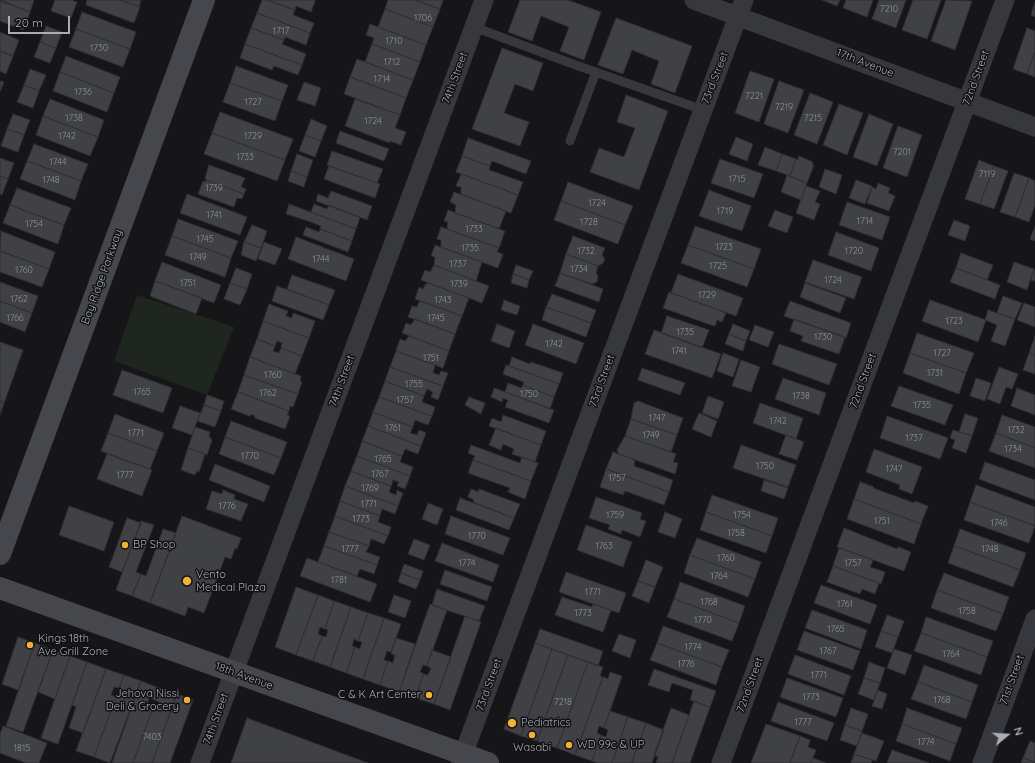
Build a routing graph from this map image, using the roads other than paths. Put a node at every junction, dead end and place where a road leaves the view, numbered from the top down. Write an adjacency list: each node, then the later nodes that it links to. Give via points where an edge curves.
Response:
1 (204, 0): 12 (main road, Bay Ridge Parkway)
2 (484, 0): 6 (street, 74th Street)
3 (694, 0): 5 (street, 17th Avenue)
4 (1005, 0): 8 (street, 72nd Street)
5 (741, 8): 8 (street, 17th Avenue); 9 (street, 73rd Street)
6 (474, 27): 7 (lane); 15 (street, 74th Street)
7 (596, 72): 9 (lane); 11 (lane)
8 (967, 102): 10 (street, 17th Avenue); 19 (street, 72nd Street)
9 (703, 110): 16 (street, 73rd Street)
10 (1035, 127)
11 (570, 141)
12 (0, 554)
13 (0, 588): 15 (main road, 18th Avenue)
14 (1035, 619): 20 (street, 71st Street)
15 (233, 672): 16 (main road, 18th Avenue); 17 (street, 74th Street)
16 (461, 759): 18 (main road, 18th Avenue)
17 (200, 763)
18 (488, 763)
19 (721, 763)
20 (982, 763)

